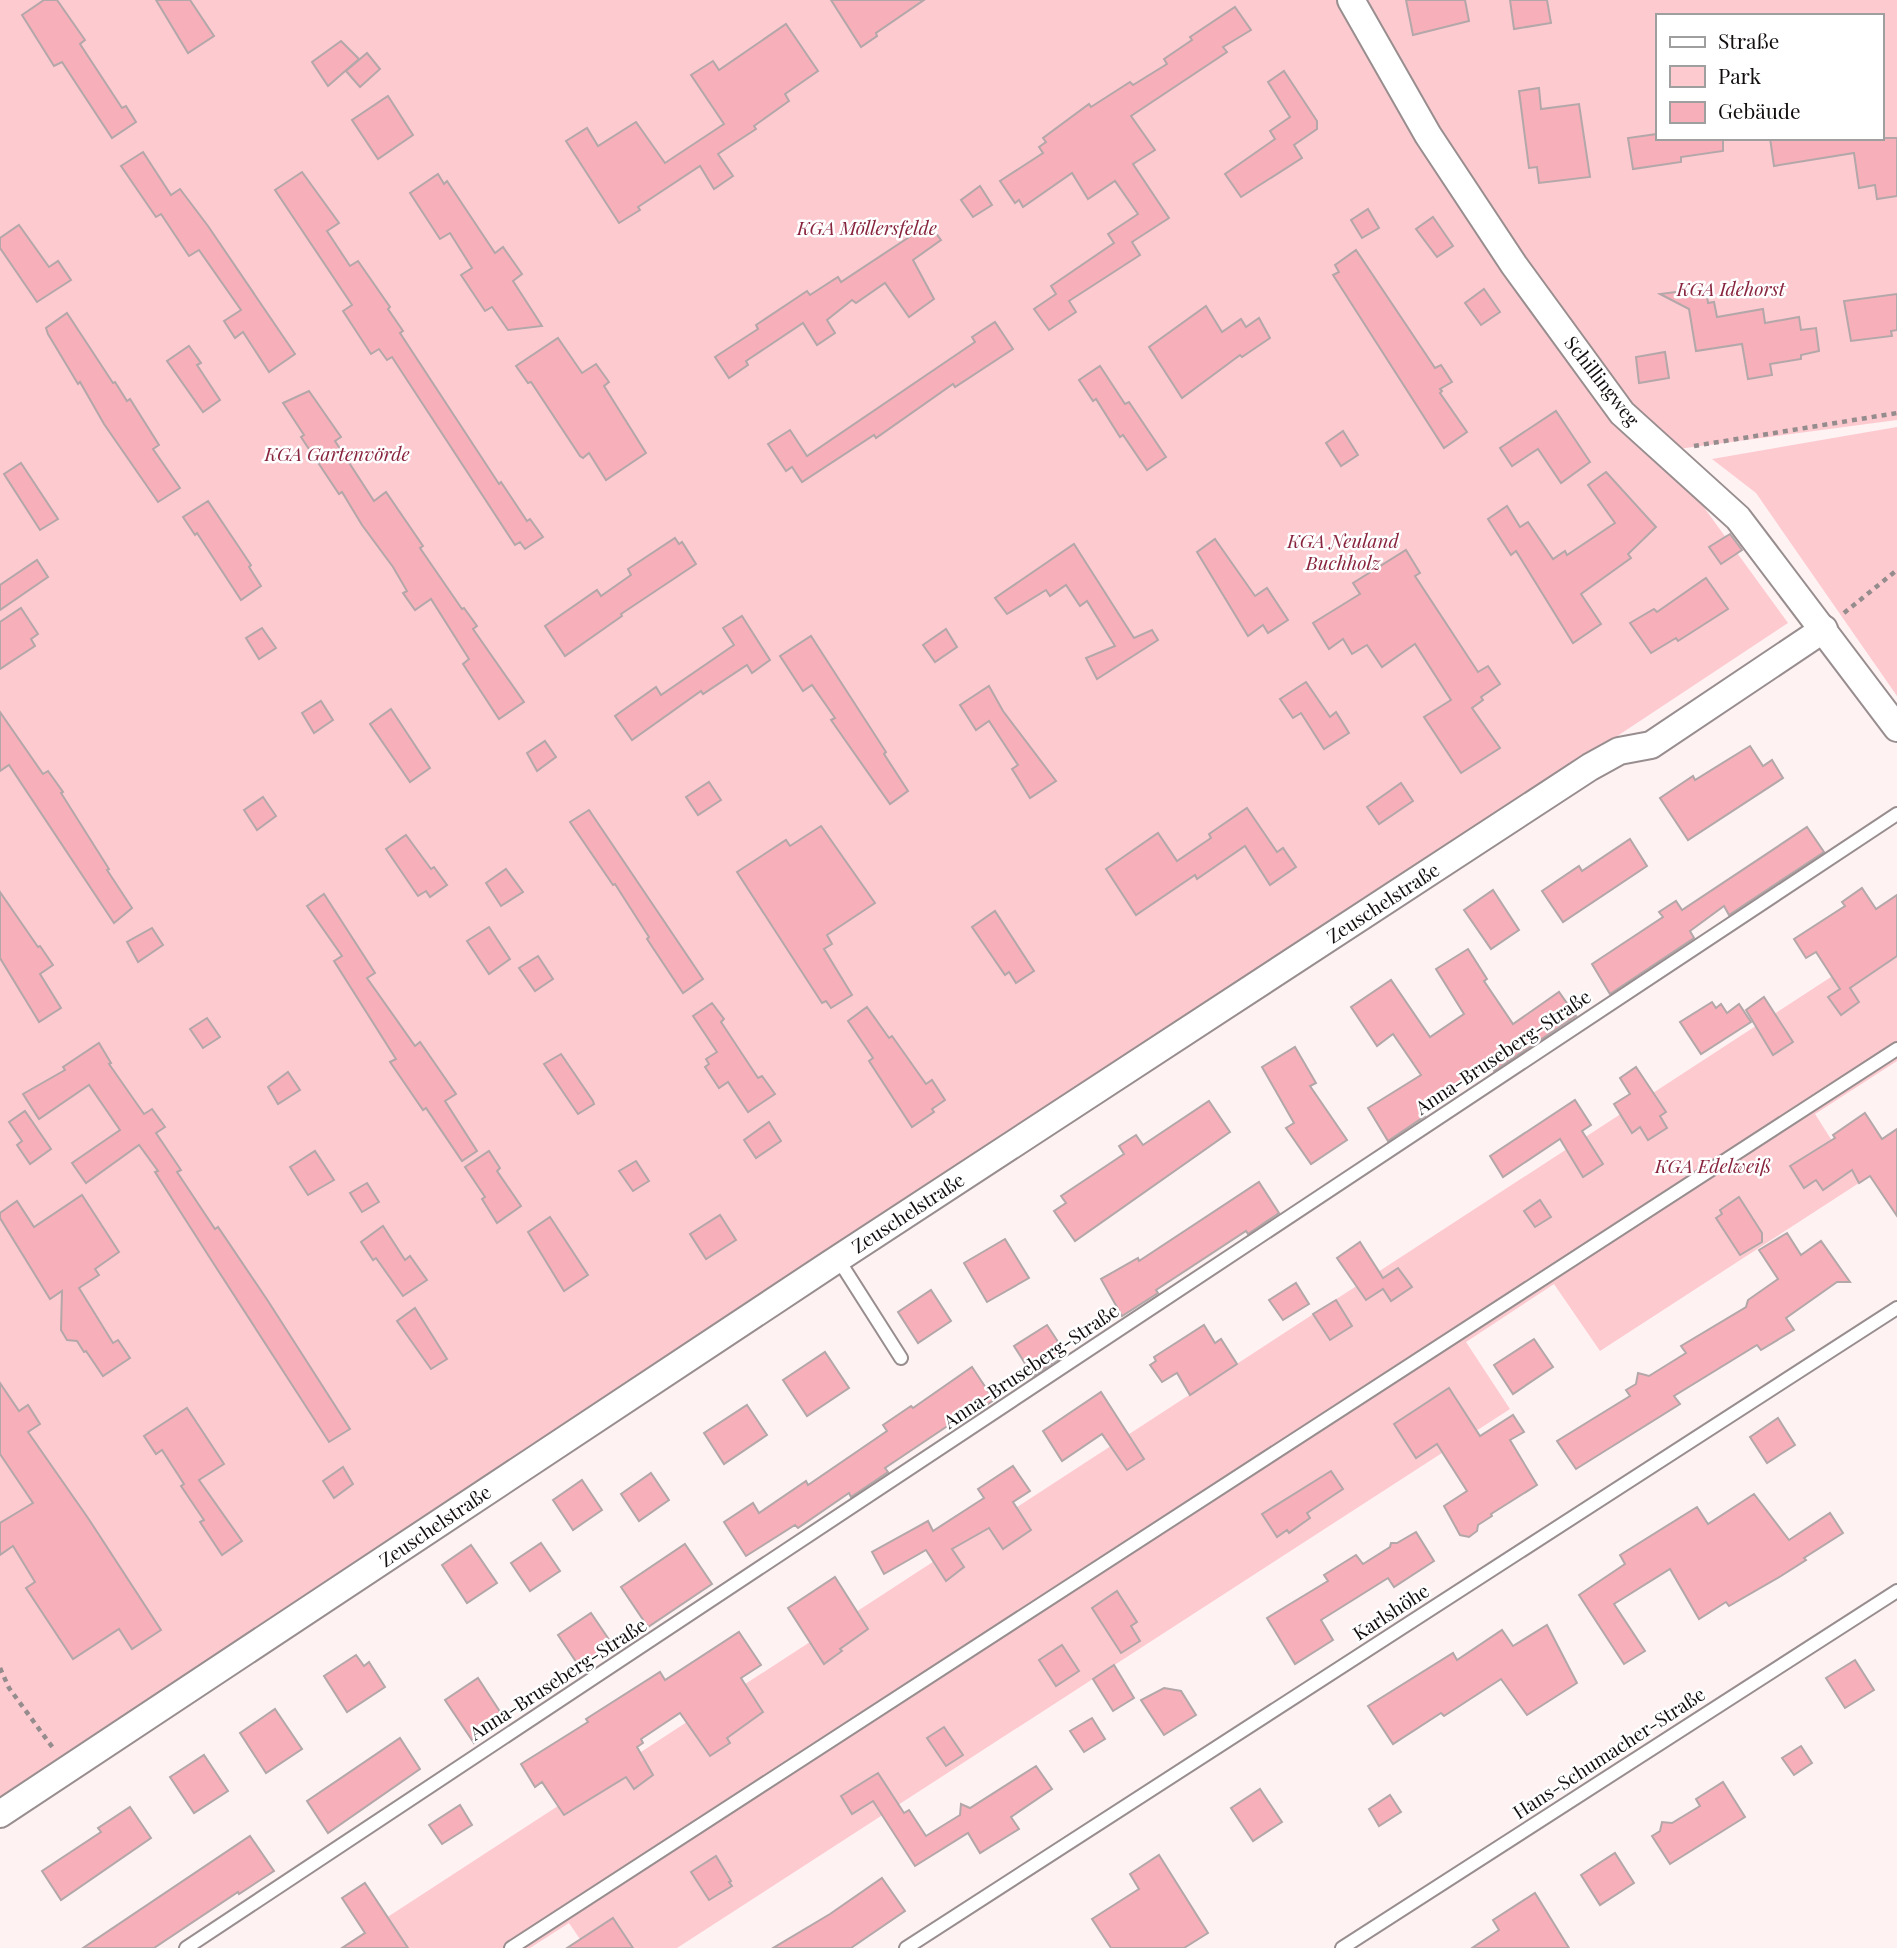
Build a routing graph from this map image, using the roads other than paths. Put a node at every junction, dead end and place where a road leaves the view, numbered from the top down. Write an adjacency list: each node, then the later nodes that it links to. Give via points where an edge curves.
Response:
1 (1351, 0): 2 (street, Schillingweg, via 1429,135 1514,265 1622,413 1738,518)
2 (1824, 629): 3 (street, Schillingweg); 6 (street, Zeuschelstraße, via 1651,746 1619,751 1590,767)
3 (1897, 728)
4 (1897, 814): 11 (lane, Anna-Bruseberg-Straße)
5 (1897, 1049): 12 (lane)
6 (838, 1259): 8 (lane); 10 (street, Zeuschelstraße)
7 (1897, 1308): 13 (lane, Karlshöhe)
8 (901, 1358)
9 (1897, 1591): 14 (lane, Hans-Schumacher-Straße)
10 (0, 1814)
11 (186, 1948)
12 (511, 1948)
13 (906, 1948)
14 (1342, 1948)

